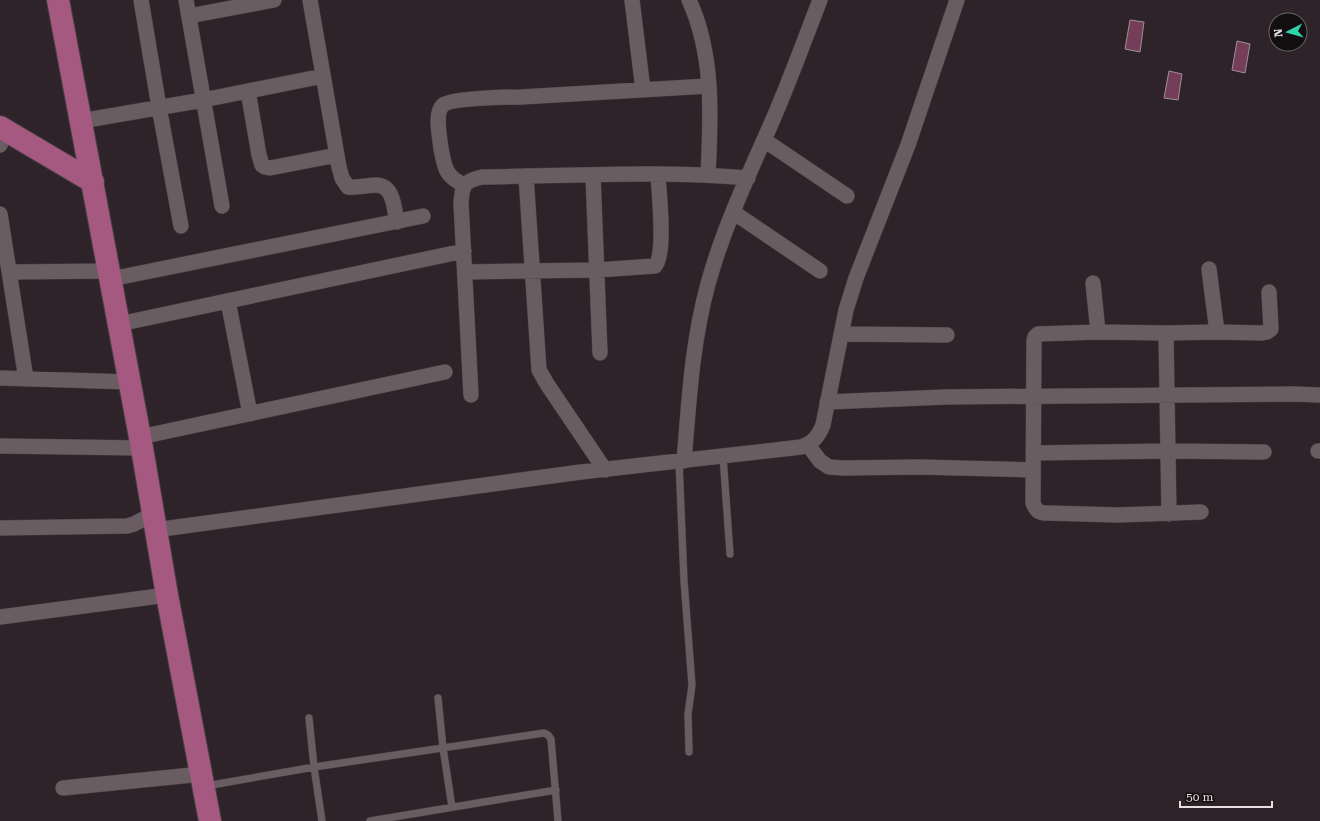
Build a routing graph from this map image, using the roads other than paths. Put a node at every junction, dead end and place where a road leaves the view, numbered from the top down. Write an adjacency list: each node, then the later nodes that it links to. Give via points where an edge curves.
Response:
1 (58, 0): 17 (main road)
2 (141, 0): 16 (street)
3 (186, 0): 10 (street)
4 (274, 0): 10 (street)
5 (310, 0): 11 (street)
6 (632, 0): 13 (street)
7 (690, 0): 12 (street, via 701,29)
8 (820, 0): 19 (street)
9 (957, 0): 49 (street, via 908,145 856,278)
10 (188, 16): 15 (street)
11 (323, 76): 14 (street); 20 (street)
12 (708, 86): 13 (street); 24 (street, via 711,116)
13 (643, 90): 27 (street, via 446,103 440,109 438,121 444,162 451,177)
14 (248, 91): 15 (street); 20 (street, via 258,155 262,165 270,168)
15 (203, 100): 16 (street); 29 (street)
16 (159, 107): 17 (street); 34 (street)
17 (81, 121): 26 (main road)
18 (2, 134): 26 (main road)
19 (764, 140): 25 (street); 28 (street)
20 (337, 155): 33 (street, via 342,178 348,187 378,185 388,190)
21 (593, 175): 22 (street); 23 (street); 37 (street)
22 (658, 175): 24 (street); 37 (street, via 661,243 658,262 655,266 649,267)
23 (526, 176): 27 (street, via 482,177 471,179); 38 (street)
24 (708, 176): 25 (street)
25 (748, 178): 30 (street)
26 (93, 182): 42 (main road)
27 (464, 185): 35 (street, via 461,203)
28 (847, 196)
29 (222, 206)
30 (733, 212): 39 (street); 70 (street, via 717,252 699,323)
31 (423, 216): 33 (street)
32 (1, 221): 40 (street)
33 (397, 222): 42 (street)
34 (181, 226)
35 (464, 251): 41 (street); 45 (street)
36 (1209, 269): 48 (street)
37 (597, 270): 38 (street); 52 (street)
38 (533, 271): 41 (street); 71 (street, via 539,370)
39 (820, 271)
40 (9, 272): 42 (street); 55 (street)
41 (465, 272): 57 (street)
42 (110, 275): 46 (main road)
43 (1093, 283): 47 (street)
44 (1269, 292): 48 (street, via 1271,329 1262,333)
45 (228, 301): 46 (street); 62 (street)
46 (119, 324): 56 (main road)
47 (1098, 332): 50 (street); 60 (street, via 1038,334 1034,341)
48 (1217, 332): 50 (street)
49 (841, 334): 51 (street); 61 (street)
50 (1166, 334): 58 (street)
51 (947, 335)
52 (600, 353)
53 (445, 372): 62 (street)
54 (0, 378): 55 (street)
55 (26, 379): 56 (street)
56 (130, 382): 63 (main road)
57 (471, 395)
58 (1167, 395): 59 (street); 60 (street); 66 (street)
59 (1316, 395)
60 (1034, 396): 61 (street); 68 (street)
61 (827, 402): 64 (street, via 819,435)
62 (250, 414): 63 (street)
63 (141, 443): 65 (street); 75 (main road)
64 (808, 445): 69 (street); 72 (street, via 820,461 829,467)
65 (0, 446)
66 (1168, 451): 67 (street); 68 (street); 74 (street)
67 (1264, 452)
68 (1033, 453): 72 (street)
69 (723, 456): 70 (street); 77 (lane)
70 (681, 461): 71 (street); 83 (lane, via 685,592 692,685 688,714)
71 (605, 470): 75 (street)
72 (1033, 470): 74 (street, via 1033,503 1040,513)
73 (1201, 512): 74 (street)
74 (1169, 514)
75 (154, 522): 76 (street, via 122,526); 78 (main road)
76 (0, 528)
77 (730, 554)
78 (167, 595): 79 (street); 85 (main road)
79 (0, 617)
80 (438, 698): 82 (lane)
81 (309, 718): 84 (lane)
82 (443, 748): 84 (lane); 87 (lane, via 544,733 551,740); 88 (lane)
83 (689, 752)
84 (314, 767): 85 (lane); 90 (lane)
85 (203, 780): 86 (street); 89 (main road)
86 (63, 788)
87 (556, 790): 88 (lane); 92 (lane)
88 (452, 807): 91 (lane)
89 (210, 821)
90 (322, 821)
91 (370, 821)
92 (558, 821)

